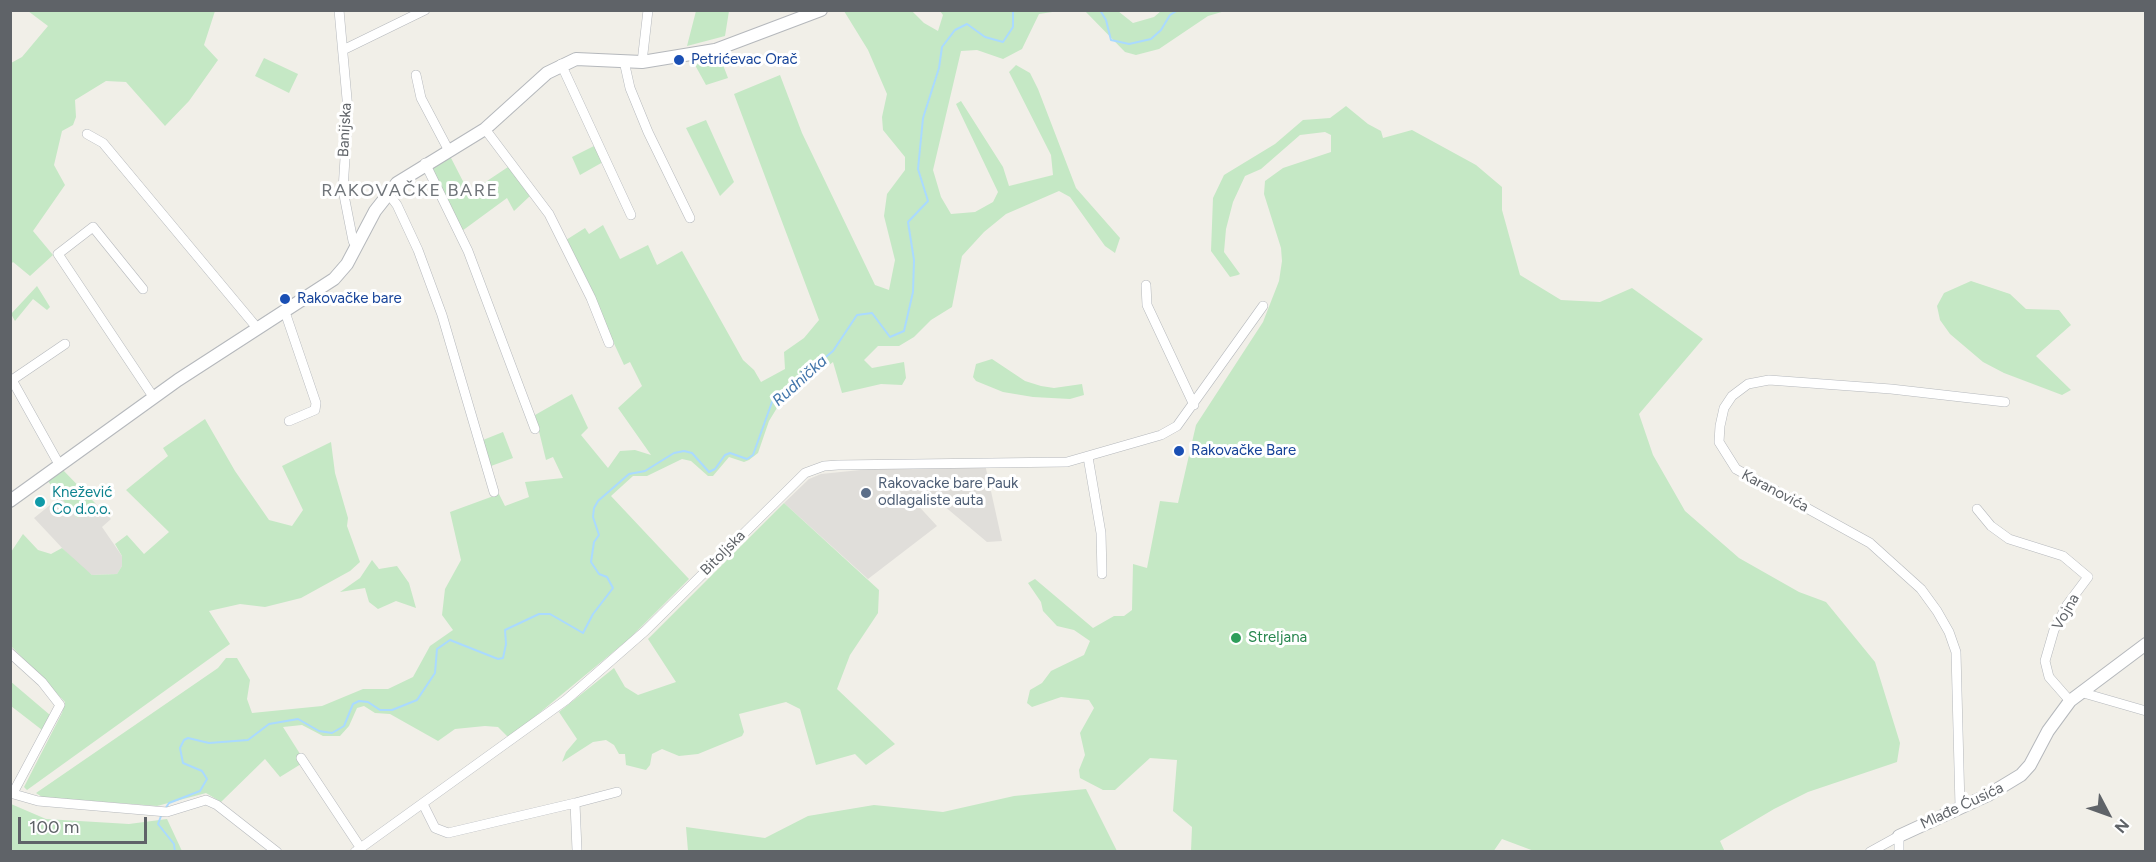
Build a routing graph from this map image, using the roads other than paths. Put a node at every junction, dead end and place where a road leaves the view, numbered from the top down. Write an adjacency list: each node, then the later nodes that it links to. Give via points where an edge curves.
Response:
1 (339, 10): 5 (street, Banijska)
2 (425, 10): 5 (street)
3 (648, 10): 7 (street)
4 (821, 10): 7 (street, via 732,45)
5 (344, 50): 17 (street, Banijska, via 348,122 343,190)
6 (624, 61): 7 (street); 8 (street, via 576,59); 16 (street, via 648,132)
7 (642, 62)
8 (561, 64): 10 (street); 15 (street)
9 (416, 75): 12 (street, via 421,98)
10 (485, 129): 12 (street); 23 (street, via 549,214)
11 (87, 134): 22 (street, via 103,142)
12 (449, 151): 13 (street)
13 (425, 163): 14 (street); 29 (street, via 468,251)
14 (388, 193): 17 (street); 32 (street, via 418,250 442,315)
15 (631, 215)
16 (690, 218)
17 (357, 247): 21 (street, via 334,279)
18 (1146, 285): 27 (street, via 1147,305)
19 (142, 289): 25 (street, via 93,227 58,254)
20 (1263, 306): 27 (street)
21 (285, 312): 22 (street); 28 (street, via 316,406)
22 (258, 329): 25 (street)
23 (609, 343)
24 (65, 344): 31 (street, via 12,380)
25 (154, 398): 31 (street)
26 (2006, 402): 46 (street, Karanovića, via 1770,380 1748,384 1732,396 1720,426 1719,442 1736,470 1870,543 1921,589 1937,611 1956,652)
27 (1194, 405): 30 (street, Bitoljska, via 1177,426 1161,435)
28 (289, 422)
29 (535, 429)
30 (1088, 457): 35 (street, via 1101,533); 45 (street, Bitoljska, via 1044,463 909,462 812,469 613,660 518,737)
31 (60, 466): 33 (street)
32 (494, 492)
33 (10, 501)
34 (1977, 509): 39 (street, Vojna, via 2009,539 2063,556 2088,577 2054,630 2045,661 2049,677)
35 (1102, 574)
36 (2145, 644): 38 (street, Mlađe Ćusića)
37 (10, 652): 43 (street, via 60,705)
38 (2080, 692): 39 (street, Mlađe Ćusića); 40 (street)
39 (2070, 701): 46 (street, Mlađe Ćusića, via 2021,775)
40 (2145, 711)
41 (301, 758): 48 (street)
42 (617, 792): 44 (street)
43 (12, 793): 50 (street, via 38,801 167,812 202,800 213,803)
44 (575, 803): 45 (street, via 448,832 435,828); 49 (street)
45 (423, 804): 48 (street, Bitoljska)
46 (1960, 807): 47 (street, Mlađe Ćusića)
47 (1899, 836): 51 (street, Mlađe Ćusića); 52 (street)
48 (357, 850)
49 (577, 850)
50 (277, 852)
51 (1870, 852)
52 (1899, 852)

